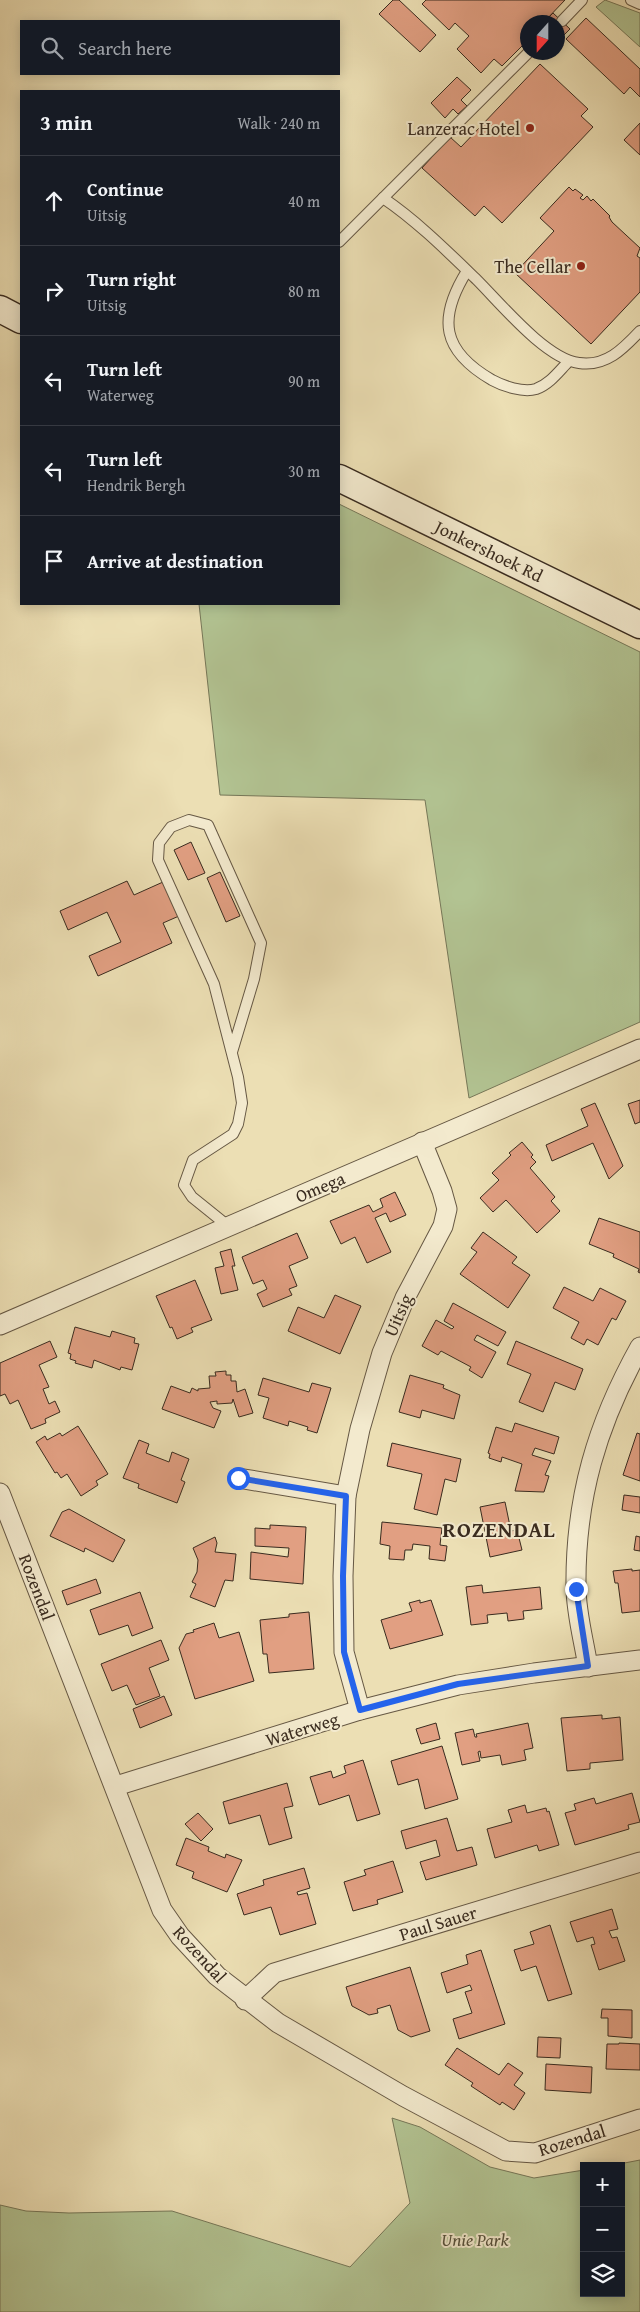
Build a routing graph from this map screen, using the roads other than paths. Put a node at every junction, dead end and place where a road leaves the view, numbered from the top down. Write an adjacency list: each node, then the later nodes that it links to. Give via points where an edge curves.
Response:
1 (582, 0): 4 (lane)
2 (631, 0): 3 (lane)
3 (640, 4)
4 (565, 18)
5 (521, 60): 6 (lane)
6 (383, 198): 7 (lane); 8 (lane, via 403,211)
7 (340, 241)
8 (468, 272): 12 (lane, via 539,342); 12 (lane, via 454,292 448,324 455,350 475,370 500,384 524,390 535,389 546,384)
9 (0, 309): 10 (street)
10 (20, 319)
11 (640, 331): 12 (lane, via 618,354 607,359 581,364)
12 (569, 361)
13 (340, 478): 14 (street, Jonkershoek Rd)
14 (640, 625)
15 (640, 1048): 17 (street, Omega)
16 (232, 1052): 16 (lane, via 214,984 158,860 159,843 171,827 189,820 208,825 261,943); 18 (lane, via 242,1103 238,1124 233,1134 193,1160 184,1185 192,1197)
17 (422, 1142): 18 (street, Omega); 23 (street, Uitsig, via 442,1191 446,1209 443,1226 405,1298 382,1353 360,1429)
18 (228, 1226): 19 (street, Omega)
19 (0, 1325)
20 (640, 1347): 25 (street, via 608,1409 594,1449 579,1521 576,1589)
21 (238, 1478): 23 (street)
22 (0, 1492): 27 (street, Rozendal)
23 (346, 1496): 26 (street, Uitsig, via 344,1652)
24 (640, 1660): 25 (street, Waterweg)
25 (588, 1666): 26 (street, Waterweg, via 458,1684)
26 (360, 1710): 27 (street, Waterweg)
27 (116, 1786): 29 (street, Rozendal, via 162,1910 197,1956)
28 (640, 1862): 29 (street, Paul Sauer, via 274,1973)
29 (244, 2000): 30 (street, Rozendal, via 403,2096 506,2151 535,2153)
30 (640, 2119)

